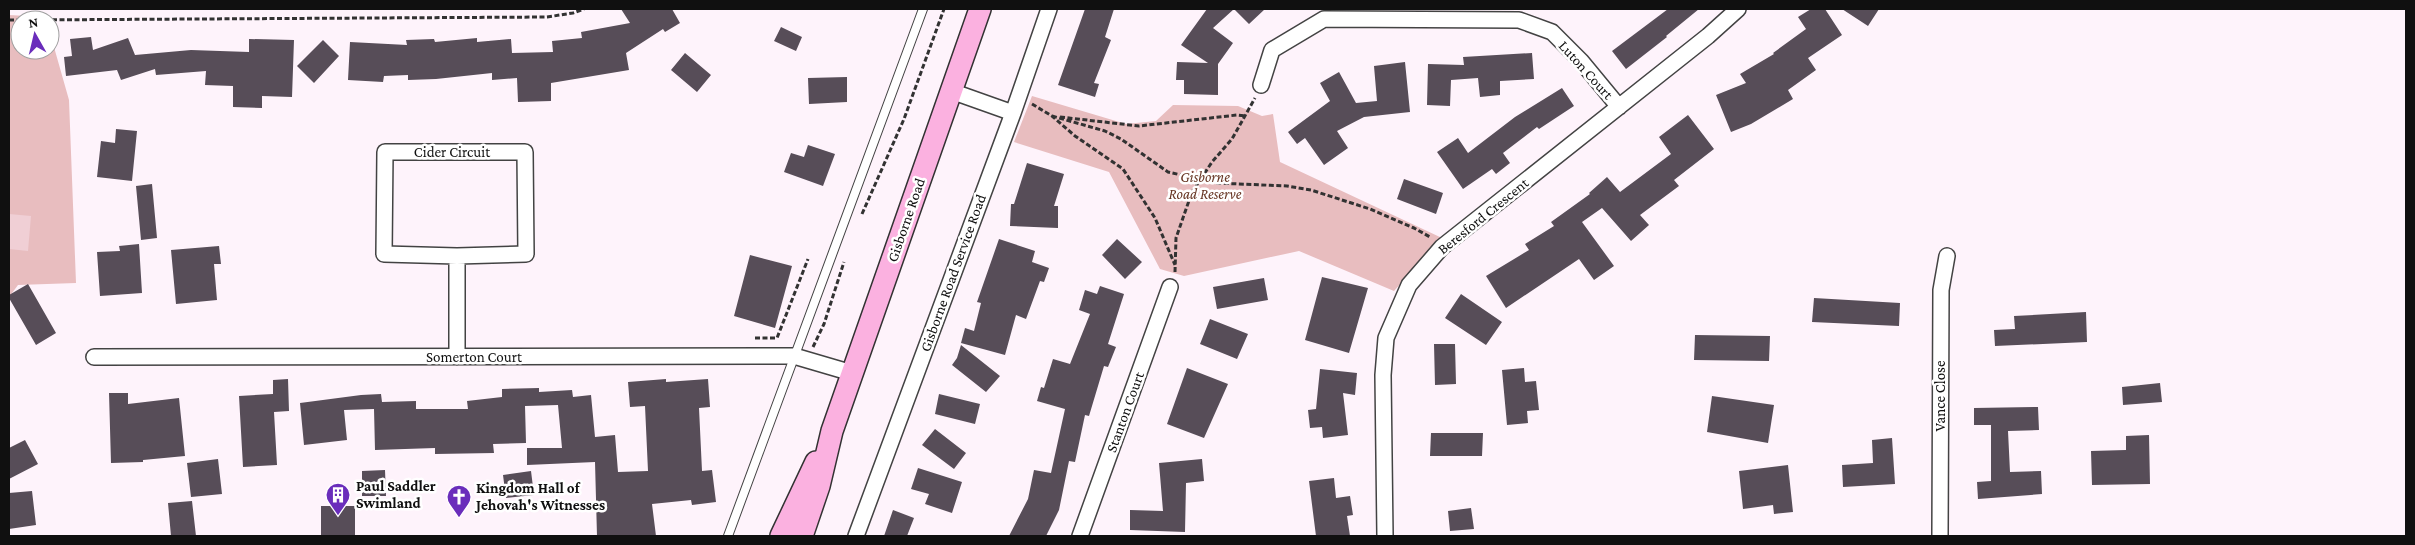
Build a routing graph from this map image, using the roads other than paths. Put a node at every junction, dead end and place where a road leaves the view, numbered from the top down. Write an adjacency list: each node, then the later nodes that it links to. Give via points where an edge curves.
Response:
1 (923, 9): 14 (lane)
2 (980, 9): 6 (main road, Gisborne Road)
3 (1049, 9): 8 (street, Gisborne Road Service Road)
4 (1738, 9): 7 (street, Beresford Crescent)
5 (1261, 85): 7 (street, Luton Court, via 1272,50 1324,19 1519,20 1552,32)
6 (951, 91): 8 (street); 15 (main road, Gisborne Road)
7 (1619, 107): 22 (street, Beresford Crescent, via 1444,246 1409,285 1386,338 1383,375)
8 (1013, 113): 20 (street, Gisborne Road Service Road)
9 (457, 256): 9 (street, Cider Circuit, via 526,254 525,152 385,152 384,254); 13 (street)
10 (1947, 256): 23 (street, Vance Close, via 1941,290)
11 (1170, 287): 21 (street, Stanton Court)
12 (94, 357): 13 (street, Somerton Court)
13 (457, 357): 14 (street, Somerton Court)
14 (801, 358): 15 (street, Somerton Court); 17 (lane)
15 (852, 373): 16 (main road, Gisborne Road)
16 (832, 431): 18 (main road, Gisborne Road); 19 (main road, Gisborne Road, via 819,486)
17 (728, 536)
18 (781, 536)
19 (802, 536)
20 (856, 536)
21 (1080, 536)
22 (1385, 536)
23 (1940, 536)

